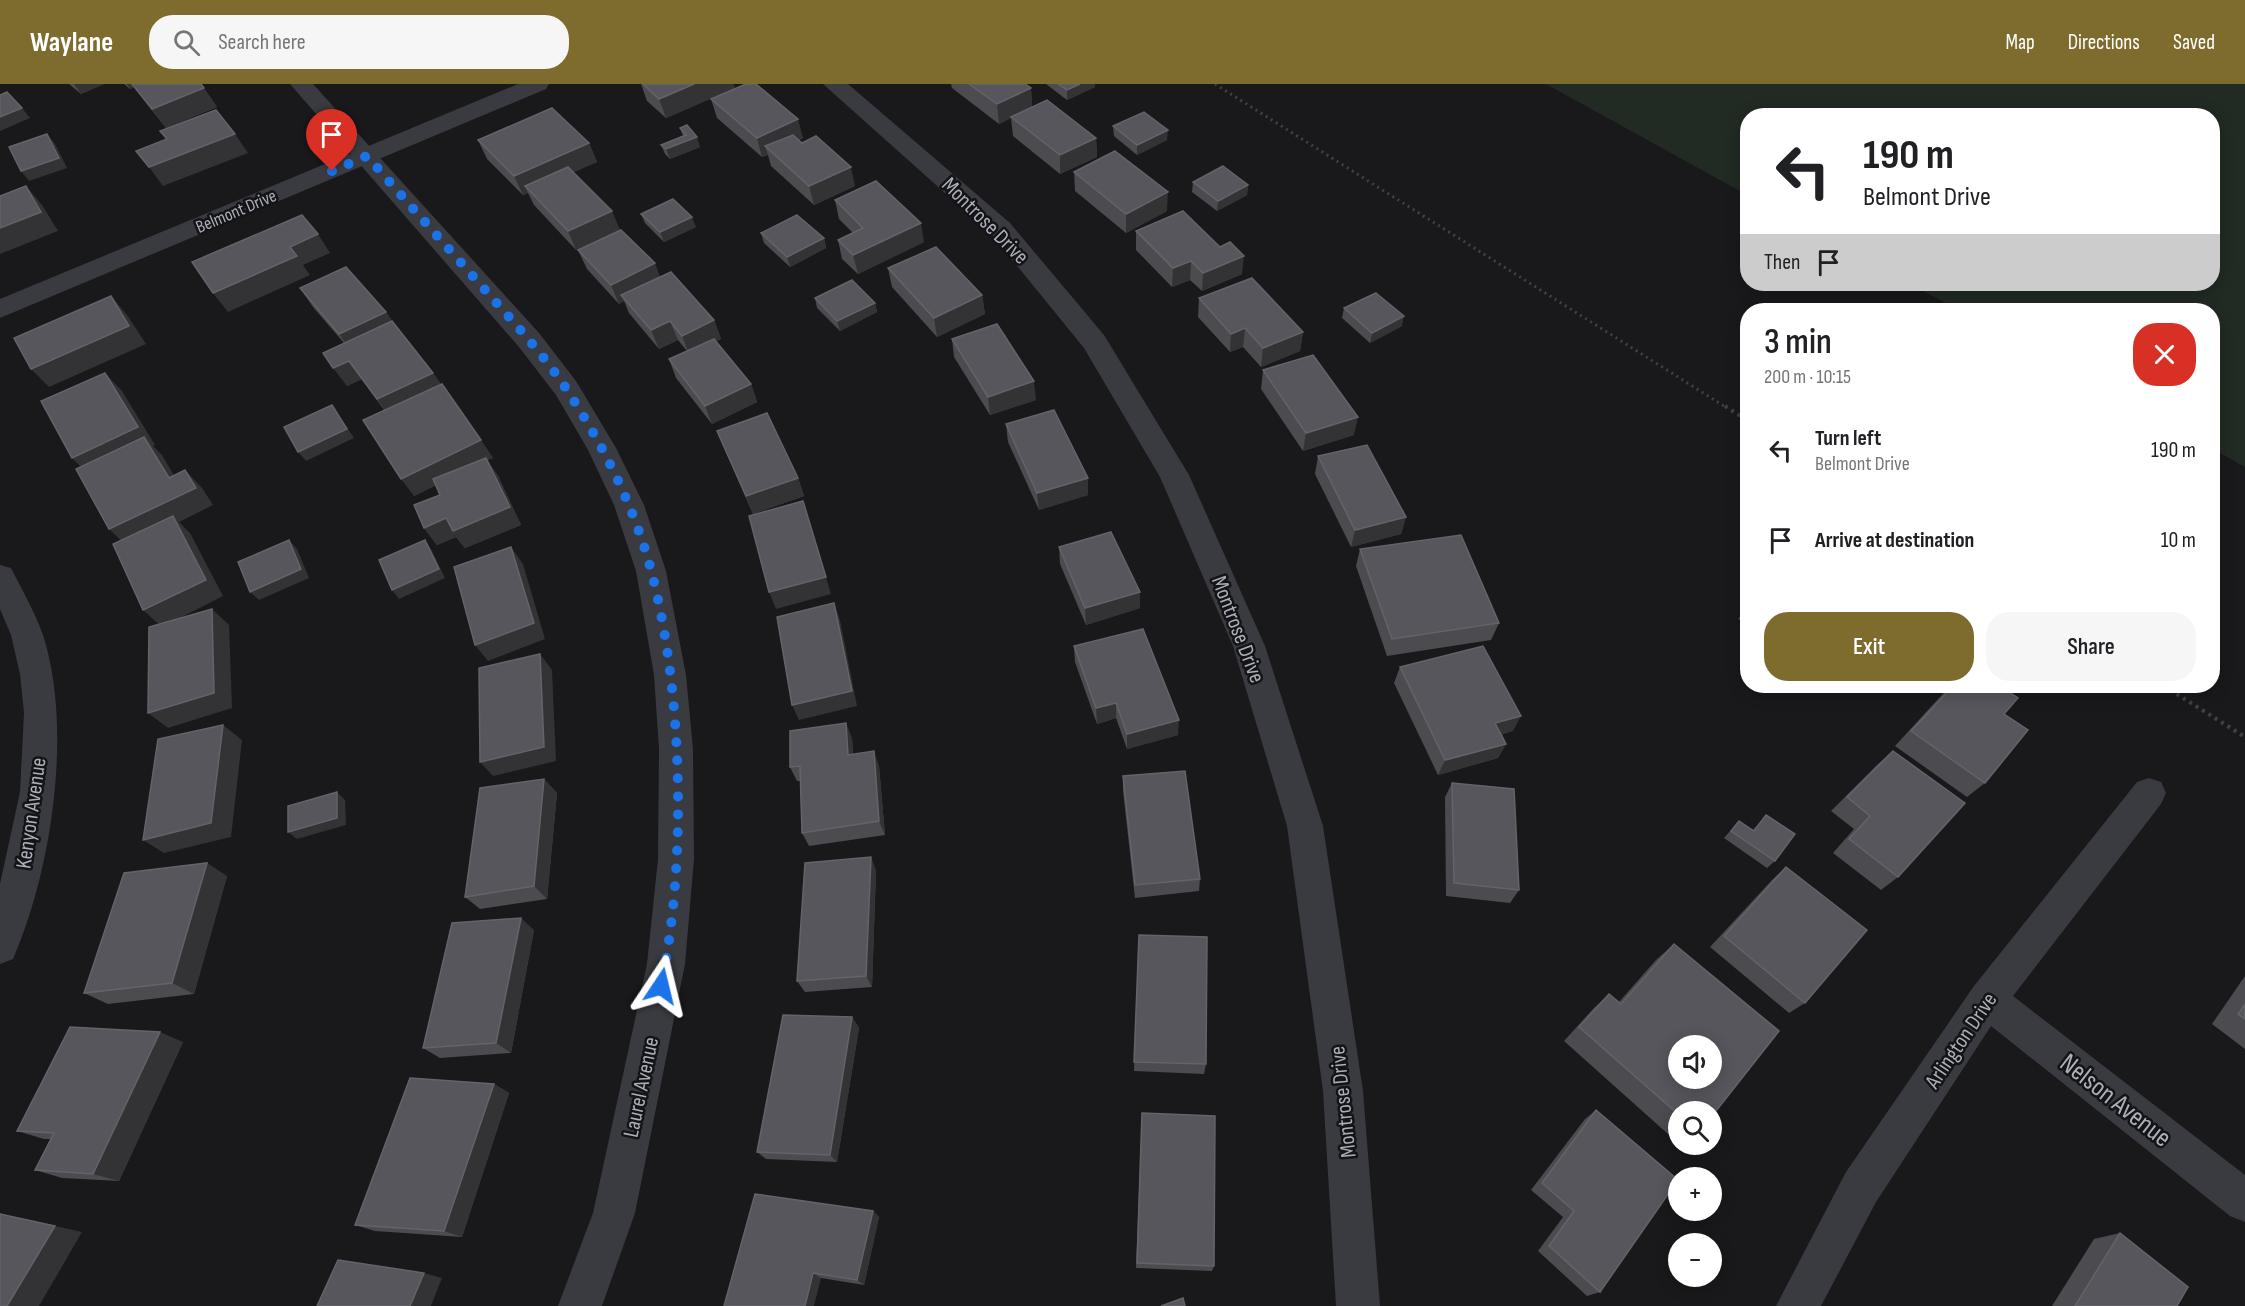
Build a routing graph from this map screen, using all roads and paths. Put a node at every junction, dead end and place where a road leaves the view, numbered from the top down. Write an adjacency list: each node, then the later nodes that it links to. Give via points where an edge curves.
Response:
1 (301, 84): 5 (street, Laurel Avenue)
2 (538, 84): 5 (street, Belmont Drive)
3 (834, 84): 16 (street, Montrose Drive, via 1001,229 1094,342 1174,475 1250,646 1305,826 1343,1091)
4 (1215, 84): 7 (path)
5 (367, 156): 6 (street, Belmont Drive); 15 (street, Laurel Avenue, via 529,340 566,388 602,447 651,571 670,675 676,749 676,859 666,964 614,1214)
6 (0, 309)
7 (1740, 416)
8 (0, 577): 12 (street, Kenyon Avenue, via 27,635 41,704 39,782 22,875)
9 (2175, 693): 10 (path)
10 (2245, 737)
11 (2149, 793): 13 (street, Arlington Drive)
12 (0, 946)
13 (1987, 999): 14 (street, Nelson Avenue); 17 (street, Arlington Drive, via 1861,1187)
14 (2245, 1201)
15 (580, 1306)
16 (1358, 1306)
17 (1798, 1306)

